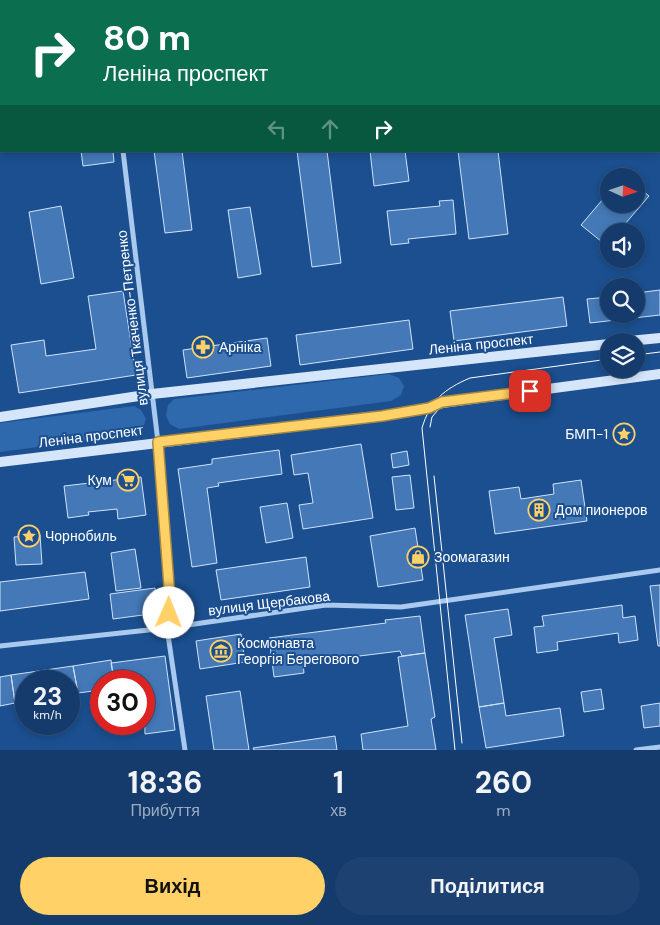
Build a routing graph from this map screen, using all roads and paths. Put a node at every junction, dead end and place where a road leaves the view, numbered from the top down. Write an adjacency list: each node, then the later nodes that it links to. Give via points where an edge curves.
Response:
1 (123, 152): 6 (street, вулиця Ткаченко-Петренко)
2 (660, 338): 3 (street)
3 (645, 339)
4 (600, 345): 6 (street, Леніна проспект)
5 (660, 374): 8 (street, Леніна проспект, via 442,402 429,408 382,416)
6 (152, 394): 7 (street, Леніна проспект); 8 (street, вулиця Ткаченко-Петренко)
7 (0, 418)
8 (158, 442): 9 (street, Леніна проспект); 11 (street, вулиця Ткаченко-Петренко, via 170,599)
9 (0, 462)
10 (660, 570): 11 (street, вулиця Щербакова, via 401,607 326,605)
11 (167, 628): 12 (street, вулиця Щербакова); 14 (street, вулиця Ткаченко-Петренко)
12 (0, 646)
13 (660, 747): 15 (street)
14 (185, 750)
15 (636, 750)

